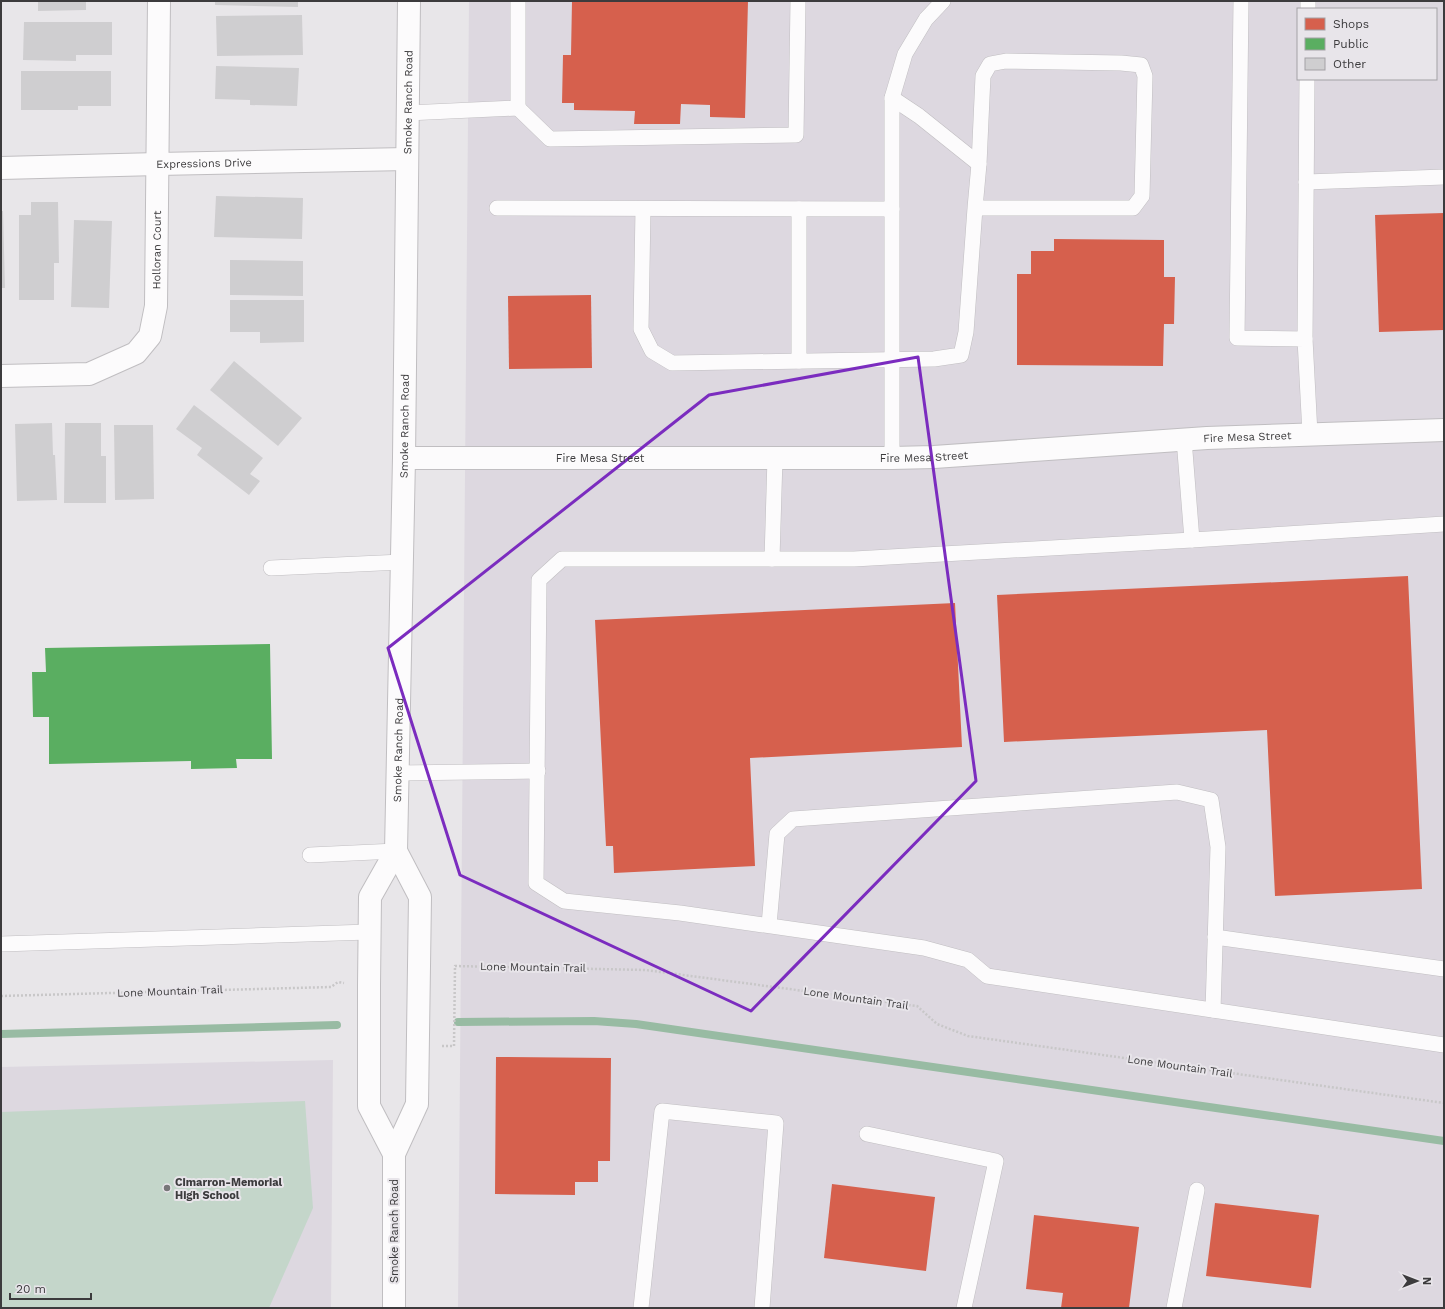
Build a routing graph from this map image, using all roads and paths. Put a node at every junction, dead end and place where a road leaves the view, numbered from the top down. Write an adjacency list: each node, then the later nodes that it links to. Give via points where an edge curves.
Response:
1 (159, 1): 12 (street, Holloran Court)
2 (408, 1): 10 (street, Smoke Ranch Road)
3 (518, 1): 9 (lane)
4 (798, 1): 9 (lane, via 796,135 550,139)
5 (943, 1): 8 (lane, via 926,19 906,54)
6 (1241, 1): 22 (lane, via 1237,338)
7 (1308, 80): 16 (lane)
8 (892, 98): 13 (lane); 21 (lane)
9 (518, 108): 10 (lane)
10 (407, 113): 11 (street, Smoke Ranch Road)
11 (407, 159): 12 (street, Expressions Drive); 29 (street, Smoke Ranch Road)
12 (158, 164): 14 (street, Expressions Drive); 25 (street, Holloran Court, via 156,306 150,336 136,353 89,374)
13 (979, 164): 18 (lane); 18 (lane, via 983,76 990,64 1006,60 1141,64 1145,76 1142,196 1133,208)
14 (1, 168)
15 (1444, 177): 16 (lane)
16 (1306, 182): 22 (lane)
17 (496, 208): 19 (lane)
18 (975, 208): 23 (lane, via 966,332 961,355 934,359)
19 (643, 209): 20 (lane); 24 (lane, via 641,329 652,351 672,363)
20 (799, 209): 21 (lane); 24 (lane)
21 (892, 209): 23 (lane)
22 (1305, 339): 27 (lane)
23 (892, 359): 24 (lane); 31 (lane)
24 (799, 361)
25 (1, 376)
26 (1444, 430): 27 (street, Fire Mesa Street)
27 (1310, 434): 28 (street, Fire Mesa Street)
28 (1184, 439): 31 (street, Fire Mesa Street); 33 (lane)
29 (404, 458): 30 (street, Fire Mesa Street); 35 (street, Smoke Ranch Road)
30 (775, 458): 31 (street, Fire Mesa Street); 34 (lane)
31 (892, 458)
32 (1444, 524): 33 (lane)
33 (1192, 540): 34 (lane, via 854,559)
34 (772, 559): 37 (lane, via 562,559 539,580)
35 (402, 562): 36 (lane); 38 (street, Smoke Ranch Road)
36 (271, 568)
37 (538, 771): 38 (lane); 41 (lane, via 536,883 564,901)
38 (398, 773): 39 (street, Smoke Ranch Road)
39 (396, 851): 40 (lane); 42 (street, Smoke Ranch Road, via 370,897); 53 (street, Smoke Ranch Road, via 420,897 417,1104)
40 (310, 855)
41 (769, 925): 43 (lane, via 777,834 793,819 1177,792 1210,800 1218,847); 48 (lane, via 924,948 968,960 988,976)
42 (369, 932): 44 (lane); 53 (street, Smoke Ranch Road, via 369,1106)
43 (1215, 937): 45 (lane); 48 (lane)
44 (1, 944)
45 (1444, 969)
46 (338, 982): 47 (path, Lone Mountain Trail, via 331,987)
47 (1, 996)
48 (1213, 1010): 49 (lane)
49 (1444, 1045)
50 (454, 1046): 51 (path, Lone Mountain Trail, via 455,966 646,970 917,1006 937,1024 968,1036)
51 (1444, 1103)
52 (866, 1134): 58 (lane, via 996,1160)
53 (394, 1154): 55 (street, Smoke Ranch Road)
54 (1197, 1190): 59 (lane)
55 (394, 1308)
56 (641, 1308): 57 (lane, via 662,1111 776,1123)
57 (762, 1308)
58 (964, 1308)
59 (1174, 1308)

